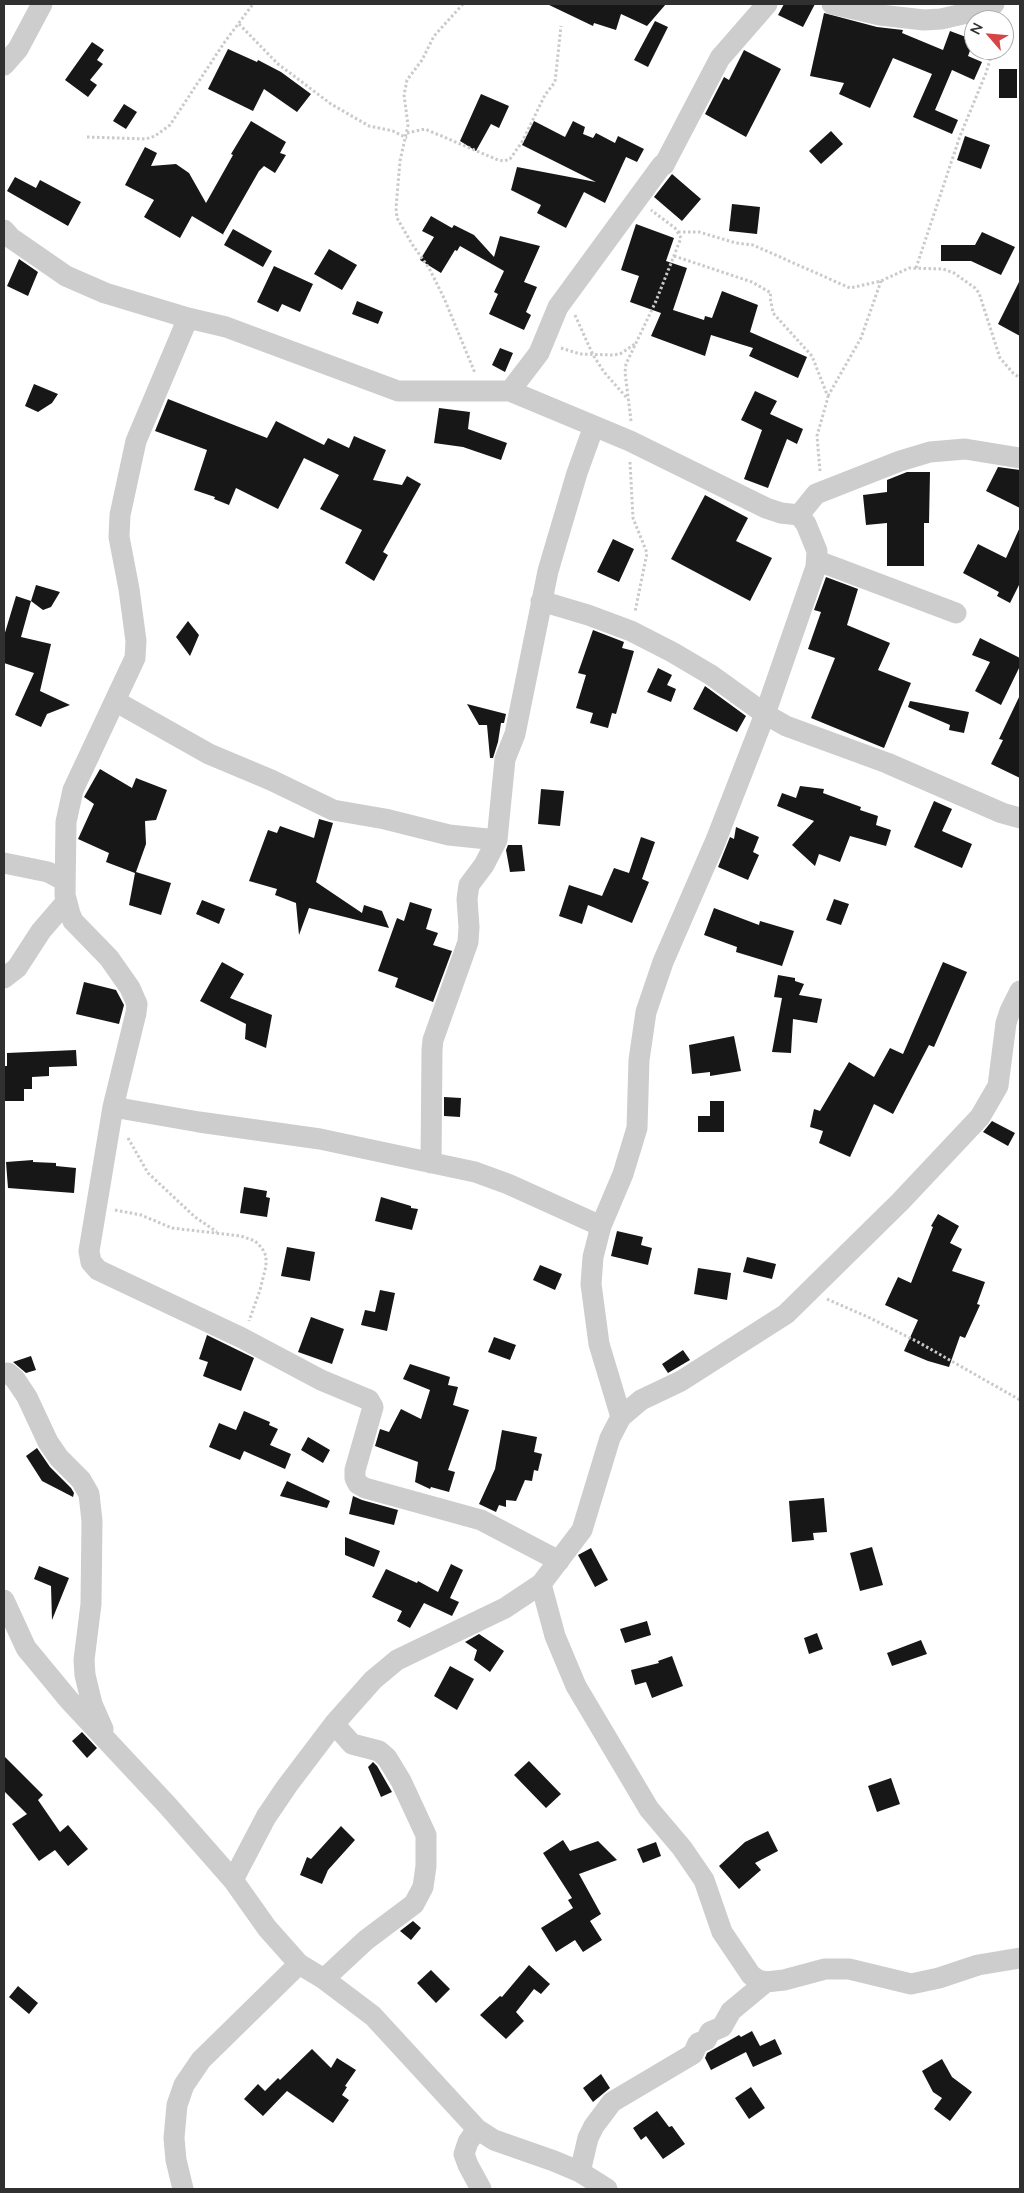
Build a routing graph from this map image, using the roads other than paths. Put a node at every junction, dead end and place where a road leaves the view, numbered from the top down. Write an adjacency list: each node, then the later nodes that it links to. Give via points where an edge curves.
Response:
1 (42, 4): 5 (street, via 18,49)
2 (766, 4): 8 (street, via 720,58 664,165 564,298 535,360)
3 (832, 4): 4 (street, via 880,15 924,20 963,14)
4 (994, 4)
5 (4, 65)
6 (4, 230): 7 (street, via 11,238 82,284)
7 (188, 318): 8 (street, via 226,327 391,390); 15 (street, via 136,440 120,515 119,537 136,641 132,666)
8 (510, 391): 9 (street)
9 (594, 426): 11 (street, via 766,508); 13 (street, via 574,481)
10 (1020, 458): 11 (street, via 965,449 930,452 816,494)
11 (799, 515): 12 (street, via 806,524)
12 (818, 561): 14 (street); 16 (street)
13 (542, 601): 16 (street, via 631,631 703,670); 18 (street, via 515,734 504,759)
14 (956, 613)
15 (115, 701): 18 (street, via 209,754 333,810 449,835); 20 (street, via 73,790 66,822)
16 (765, 714): 17 (street, via 806,734 846,747); 25 (street, via 716,840 663,962 646,1012 639,1060 637,1128 623,1174)
17 (1020, 818)
18 (497, 840): 24 (street, via 469,885 468,942 433,1040)
19 (4, 863): 20 (street, via 48,872)
20 (66, 892): 21 (street, via 17,968); 23 (street, via 73,921 109,958 137,1004)
21 (4, 978)
22 (1020, 991): 27 (street, via 1006,1023 998,1086 980,1117 900,1202 786,1314 681,1381 641,1400)
23 (115, 1108): 24 (street, via 320,1139); 28 (street, via 89,1251 91,1262 98,1270 242,1338 321,1380 369,1400 373,1407 355,1470 358,1484 481,1520)
24 (431, 1163): 25 (street, via 475,1172 508,1184)
25 (600, 1226): 27 (street, via 591,1284 599,1344)
26 (4, 1374): 32 (street, via 8,1373 15,1379 48,1442 90,1494 91,1604 85,1675 92,1704)
27 (621, 1417): 28 (street, via 610,1438 582,1530)
28 (559, 1561): 29 (street)
29 (541, 1584): 31 (street, via 504,1608 397,1660 373,1680); 37 (street, via 555,1636 576,1686 649,1809 704,1880 722,1932 738,1959 751,1975)
30 (4, 1600): 32 (street, via 26,1648)
31 (334, 1724): 33 (street, via 266,1817); 36 (street, via 352,1744 379,1751 401,1781 426,1835 426,1866 423,1887 414,1904 366,1940)
32 (107, 1739): 33 (street)
33 (233, 1880): 35 (street, via 267,1928)
34 (1020, 1958): 37 (street, via 911,1984 849,1969 825,1969)
35 (299, 1964): 36 (street); 40 (street, via 201,2060 184,2085 177,2105 174,2138)
36 (324, 1980): 38 (street, via 373,2016)
37 (766, 1982): 39 (street, via 731,2012 722,2027 698,2043 693,2054 612,2102 588,2138)
38 (477, 2129): 39 (street, via 494,2140); 41 (street, via 464,2154)
39 (580, 2172): 42 (street)
40 (183, 2189)
41 (481, 2189)
42 (607, 2189)

